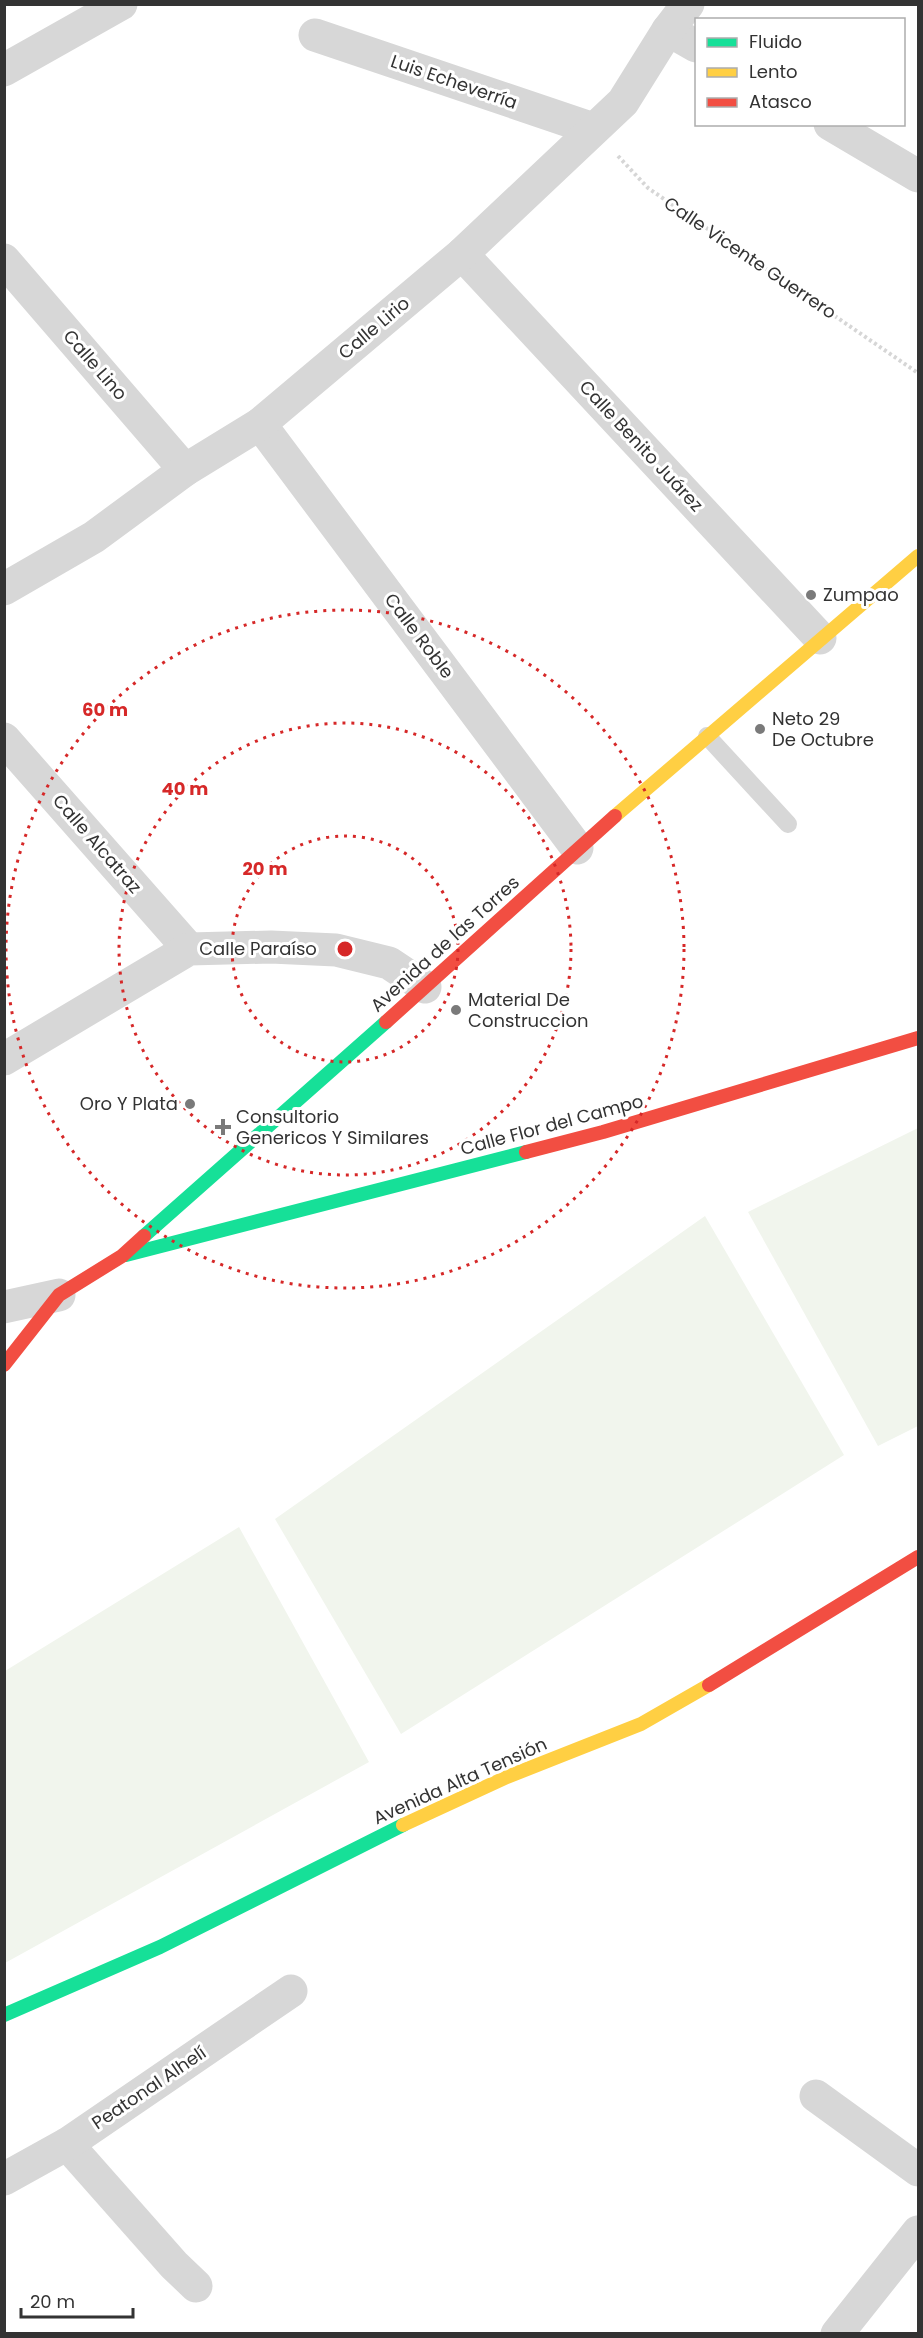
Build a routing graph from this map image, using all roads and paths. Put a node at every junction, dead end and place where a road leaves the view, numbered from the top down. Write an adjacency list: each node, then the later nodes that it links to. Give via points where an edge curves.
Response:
1 (121, 4): 6 (street)
2 (688, 4): 3 (street, Calle Lirio)
3 (668, 30): 5 (street); 8 (street, Calle Lirio, via 622,102)
4 (315, 34): 8 (street, Luis Echeverría)
5 (695, 45)
6 (4, 70)
7 (833, 126): 9 (street)
8 (592, 129): 10 (street, Calle Lirio); 12 (path, Calle Vicente Guerrero, via 648,188)
9 (918, 176)
10 (462, 254): 13 (street, Calle Lirio); 17 (street, Calle Benito Juárez)
11 (4, 260): 14 (street, Calle Lino)
12 (918, 373)
13 (260, 424): 14 (street, Calle Lirio); 21 (street, Calle Roble)
14 (185, 470): 16 (street, Calle Lirio, via 94,537)
15 (918, 556): 17 (street, Avenida de las Torres)
16 (4, 589)
17 (820, 638): 18 (street, Avenida de las Torres)
18 (707, 736): 20 (lane); 21 (street, Avenida de las Torres)
19 (4, 739): 22 (street, Calle Alcatraz)
20 (788, 824)
21 (577, 848): 23 (street, Avenida de las Torres)
22 (189, 949): 23 (street, Calle Paraíso, via 336,950 389,963); 25 (street, Calle Paraíso)
23 (425, 987): 26 (street, Avenida de las Torres)
24 (918, 1038): 26 (street, Calle Flor del Campo, via 603,1132)
25 (4, 1059)
26 (122, 1256): 27 (street, Avenida de las Torres)
27 (59, 1295): 28 (street); 29 (street, Avenida de las Torres)
28 (4, 1307)
29 (4, 1365)
30 (918, 1557): 32 (street, Avenida Alta Tensión, via 740,1668 640,1724 507,1777 373,1839 160,1947)
31 (291, 1991): 34 (street, Peatonal Alhelí)
32 (4, 2015)
33 (816, 2096): 35 (street)
34 (67, 2144): 36 (street, Peatonal Alhelí); 38 (street)
35 (918, 2170)
36 (4, 2179)
37 (918, 2232): 39 (street)
38 (196, 2286)
39 (837, 2334)

